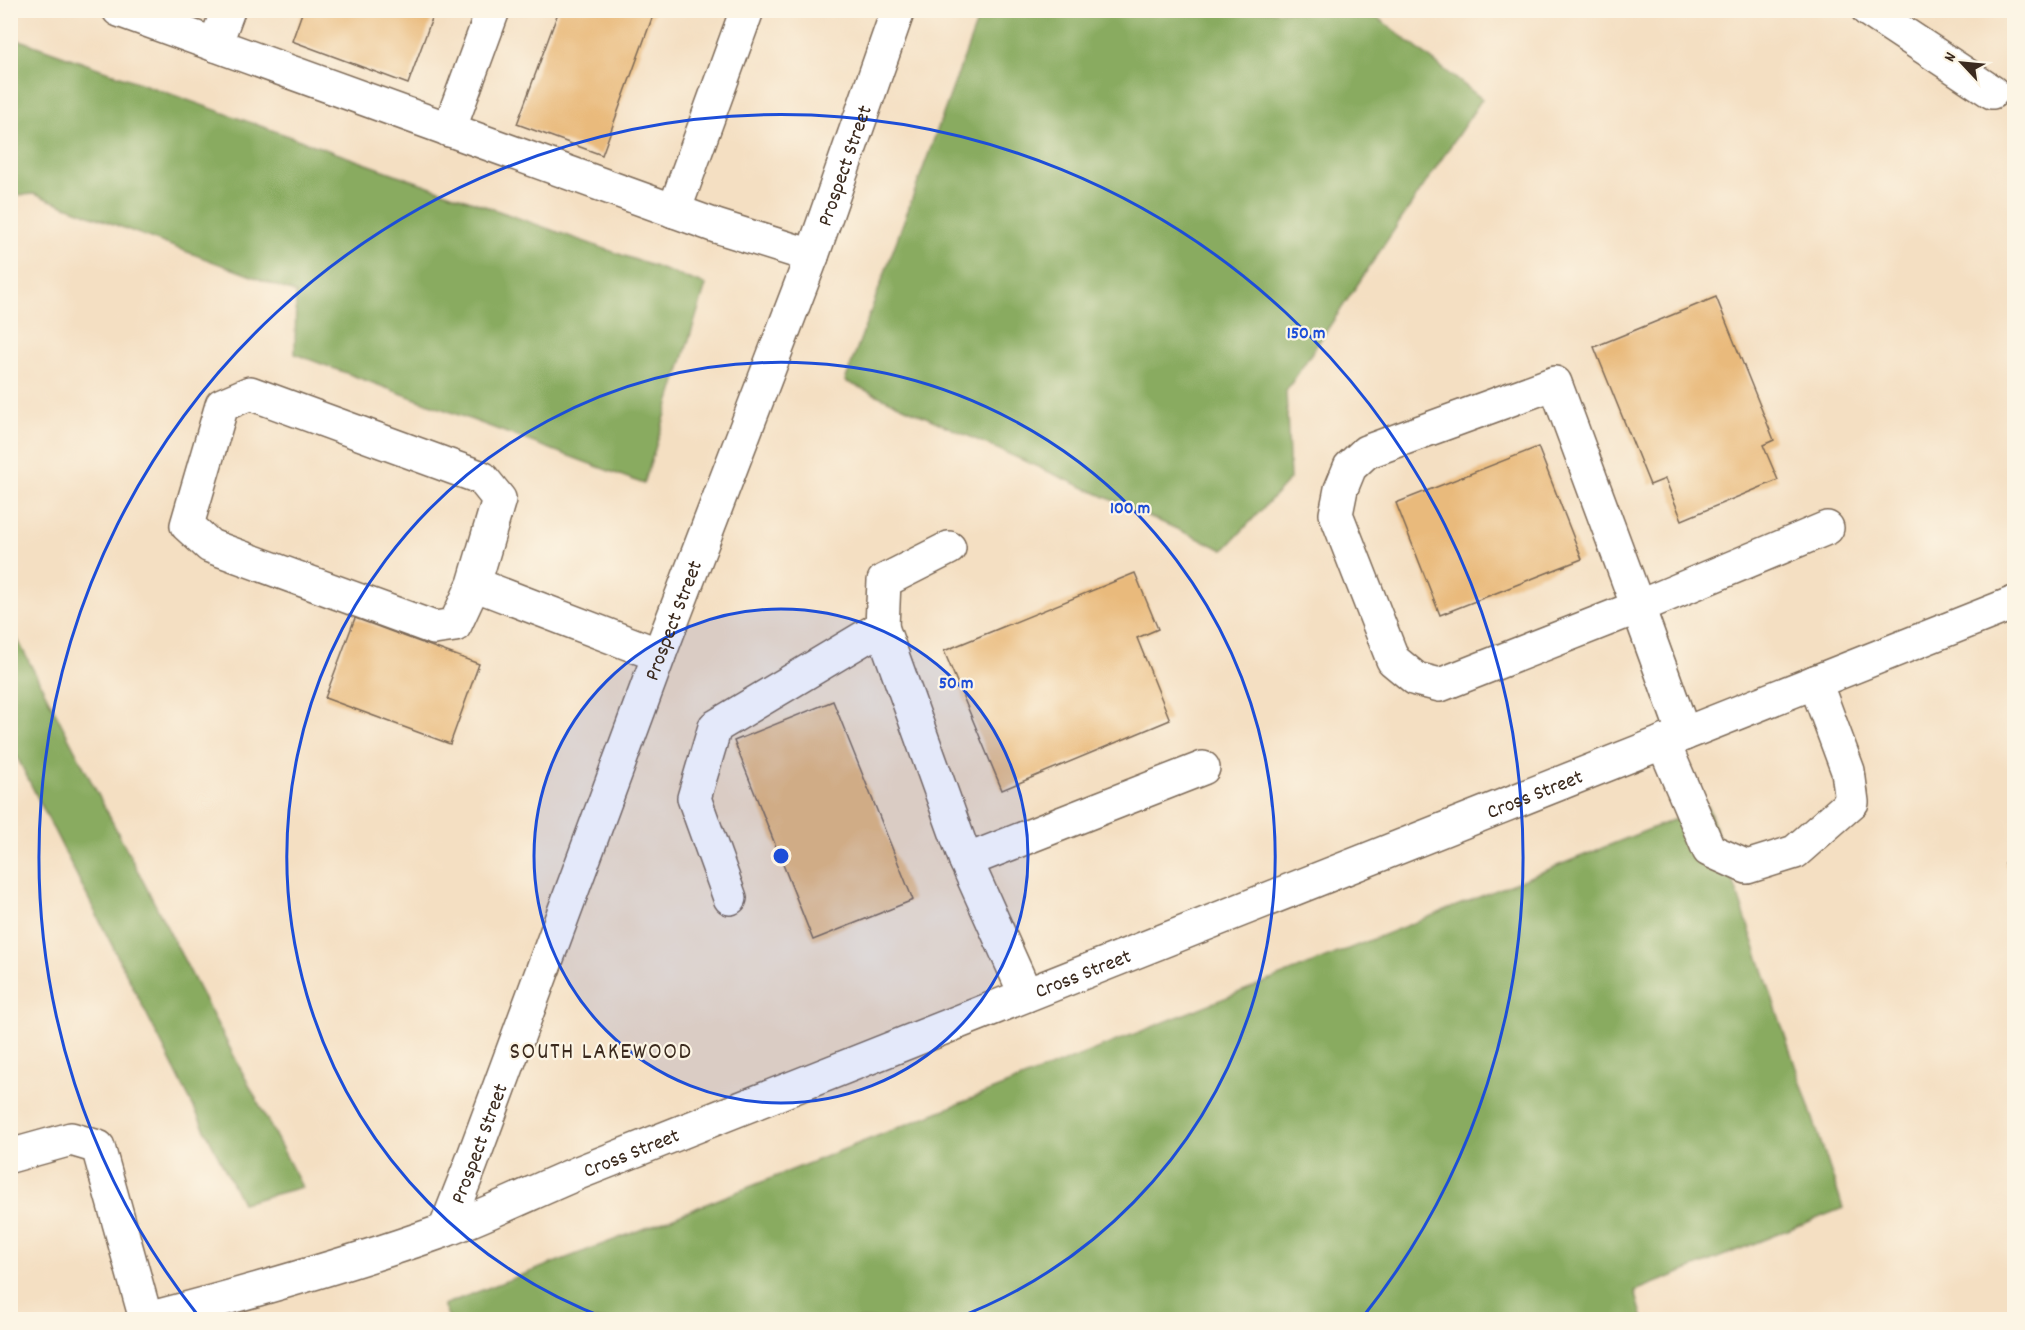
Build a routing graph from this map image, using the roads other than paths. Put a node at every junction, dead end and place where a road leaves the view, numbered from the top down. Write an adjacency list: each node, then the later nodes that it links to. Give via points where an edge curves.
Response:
1 (119, 10): 7 (main road)
2 (228, 10): 7 (main road)
3 (493, 10): 9 (main road)
4 (747, 10): 10 (main road)
5 (898, 10): 11 (main road, Prospect Street)
6 (1868, 10): 8 (main road)
7 (215, 45): 9 (main road)
8 (1992, 92)
9 (449, 130): 10 (main road)
10 (675, 211): 11 (main road)
11 (812, 256): 18 (main road, Prospect Street)
12 (1827, 528): 16 (main road)
13 (949, 548): 17 (main road, via 884,581)
14 (474, 584): 14 (main road, via 455,625 434,627 210,546 187,525 222,405 250,393 482,478 499,499); 18 (main road)
15 (2014, 603): 19 (main road, Cross Street)
16 (1638, 608): 16 (main road, via 1555,383 1366,452 1350,466 1336,514 1393,660 1416,679 1440,685); 20 (main road)
17 (882, 627): 22 (main road); 23 (main road, via 715,727 694,798)
18 (659, 655): 26 (main road, Prospect Street)
19 (1815, 682): 20 (main road, Cross Street); 20 (main road, via 1848,771 1852,802 1795,852 1746,867 1709,850)
20 (1674, 738): 24 (main road, Cross Street)
21 (1203, 768): 22 (main road)
22 (966, 861): 24 (main road)
23 (730, 898)
24 (1026, 995): 26 (main road, Cross Street)
25 (10, 1156): 27 (main road, via 71,1139 98,1147)
26 (445, 1230): 27 (main road, Cross Street, via 271,1285)
27 (145, 1319)

